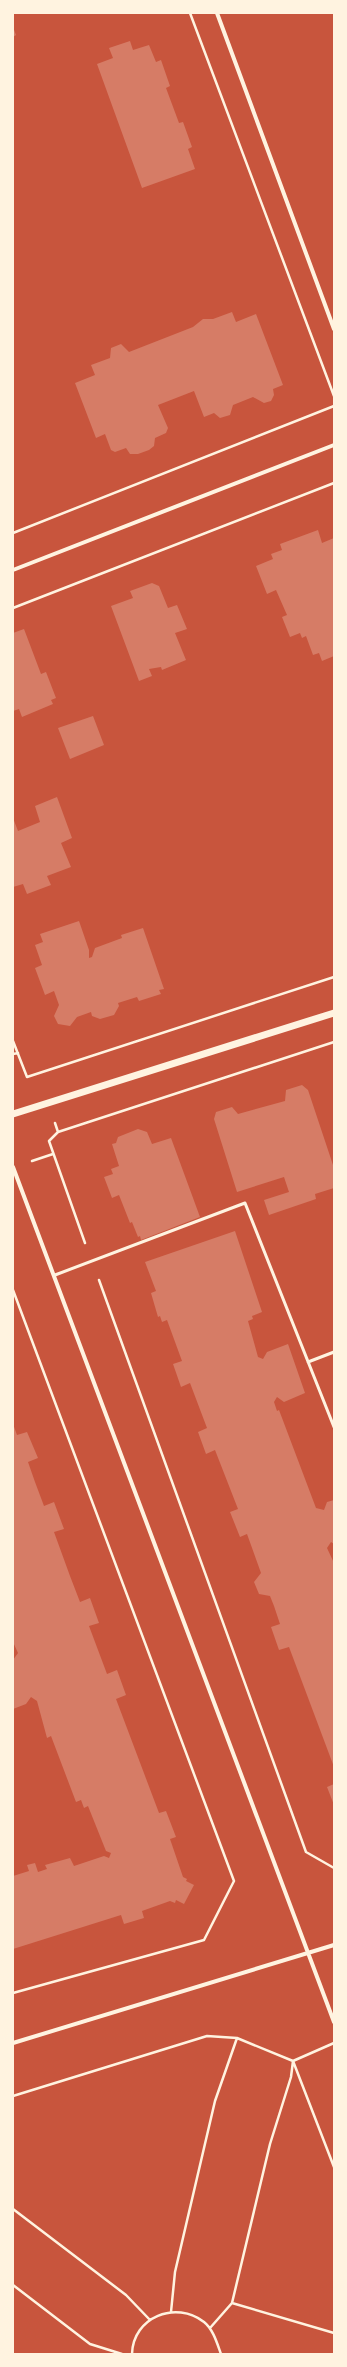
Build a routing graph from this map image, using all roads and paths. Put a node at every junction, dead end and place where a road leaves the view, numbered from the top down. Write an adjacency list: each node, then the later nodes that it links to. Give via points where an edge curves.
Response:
1 (190, 13): 4 (path)
2 (217, 13): 3 (street)
3 (334, 329)
4 (334, 396)
5 (334, 406): 8 (path)
6 (334, 445): 9 (street)
7 (334, 482): 10 (path)
8 (13, 532)
9 (13, 570)
10 (13, 608)
11 (334, 977): 15 (path, via 27,1077)
12 (334, 1013): 17 (street)
13 (13, 1041): 15 (path)
14 (334, 1042): 19 (path, via 58,1132 49,1141)
15 (18, 1053): 16 (path)
16 (13, 1054)
17 (13, 1114)
18 (13, 1167): 20 (street)
19 (92, 1262): 20 (lane); 23 (lane, via 245,1203); 25 (path, via 306,1852)
20 (55, 1275): 27 (street)
21 (13, 1290): 28 (path, via 234,1881 204,1940)
22 (334, 1352): 23 (lane)
23 (308, 1362): 24 (lane)
24 (334, 1426)
25 (334, 1868)
26 (334, 1944): 27 (street)
27 (308, 1953): 29 (street); 31 (street)
28 (13, 1993)
29 (334, 2022)
30 (237, 2038): 33 (path); 34 (path, via 207,2036); 39 (path, via 215,2101 175,2272)
31 (13, 2043)
32 (334, 2043): 33 (path)
33 (293, 2061): 35 (path); 38 (path, via 270,2144)
34 (13, 2096)
35 (334, 2167)
36 (13, 2209): 40 (path, via 126,2295)
37 (13, 2285): 43 (path, via 90,2344)
38 (232, 2303): 41 (path); 42 (path)
39 (171, 2312): 40 (path); 41 (path, via 192,2314)
40 (150, 2320): 44 (path, via 138,2333)
41 (210, 2328): 45 (path)
42 (334, 2333)
43 (122, 2354)
44 (132, 2354)
45 (221, 2354)

